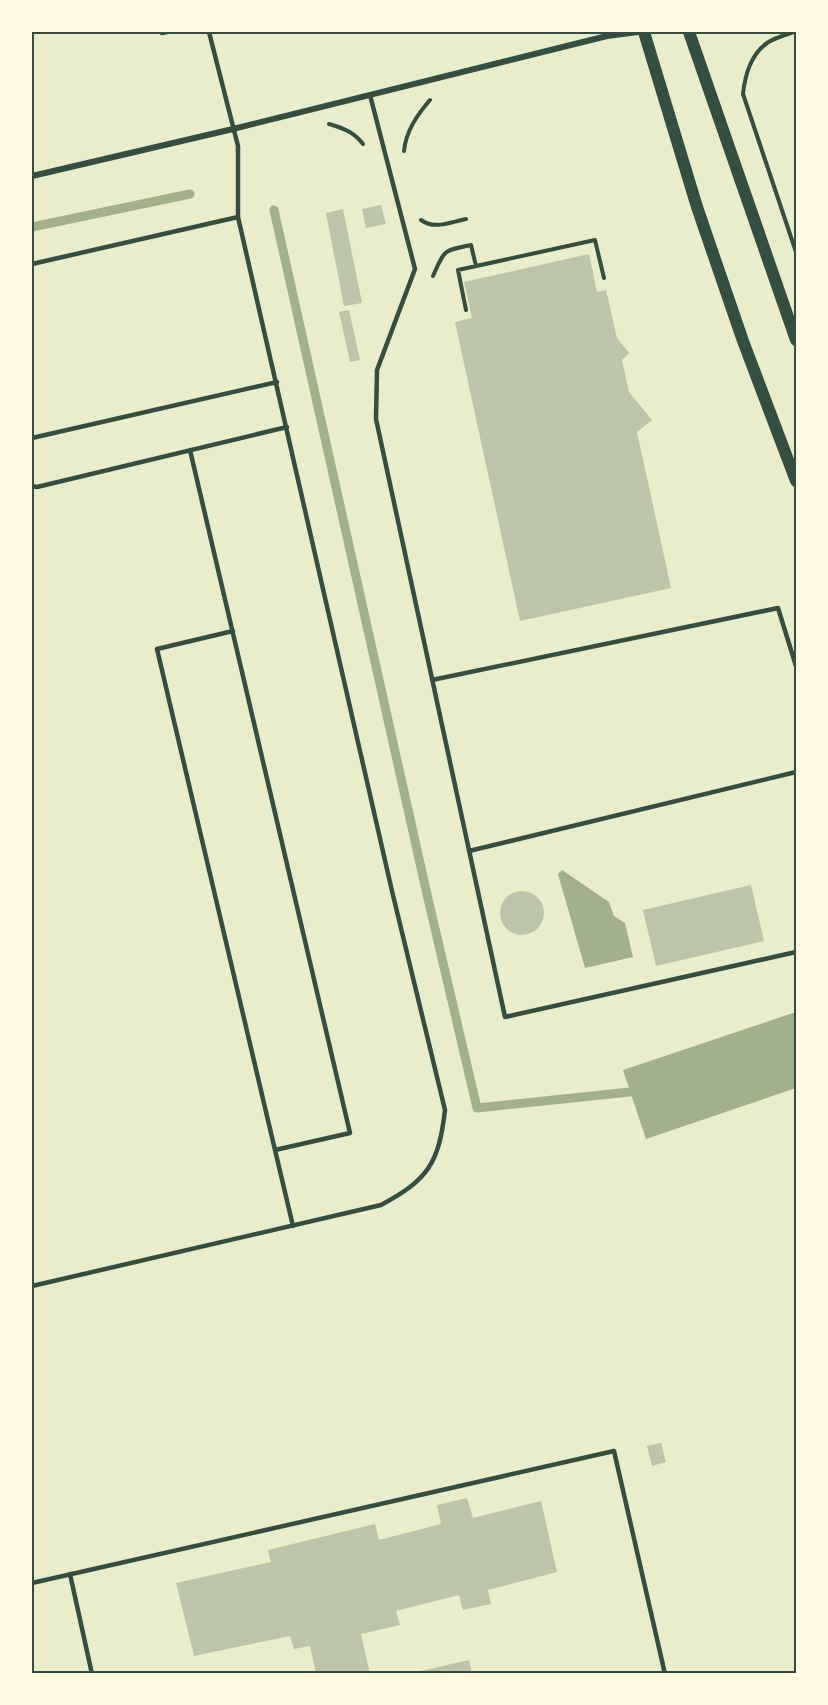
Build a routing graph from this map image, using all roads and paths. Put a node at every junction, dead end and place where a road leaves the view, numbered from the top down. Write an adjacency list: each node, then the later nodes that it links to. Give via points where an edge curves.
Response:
1 (209, 32): 8 (lane)
2 (638, 32): 6 (street)
3 (644, 32): 25 (main road, via 700,218)
4 (688, 32): 20 (main road)
5 (794, 32): 14 (path, via 766,43 745,74 743,94)
6 (370, 95): 8 (street); 29 (lane, via 414,269 377,370 376,419)
7 (431, 99): 9 (path, via 407,136)
8 (233, 129): 10 (street); 12 (lane, via 237,146)
9 (406, 159)
10 (32, 176)
11 (418, 209): 13 (path, via 421,220 435,226)
12 (238, 217): 15 (lane); 21 (lane)
13 (466, 219)
14 (796, 252)
15 (32, 264)
16 (476, 266): 17 (path, via 595,240); 18 (path, via 471,245 446,250); 19 (path, via 458,270)
17 (604, 278)
18 (430, 285)
19 (466, 310)
20 (796, 340)
21 (277, 382): 22 (lane); 23 (lane)
22 (287, 428): 24 (lane); 34 (lane, via 445,1110 442,1141 429,1169 408,1191 381,1206)
23 (32, 438)
24 (190, 450): 26 (lane); 27 (lane)
25 (796, 481)
26 (32, 486)
27 (233, 631): 33 (lane, via 350,1133); 33 (lane, via 157,649)
28 (796, 666): 29 (lane, via 778,608)
29 (432, 680): 31 (lane)
30 (796, 772): 31 (lane)
31 (469, 851): 32 (lane, via 505,1017)
32 (796, 952)
33 (275, 1150): 34 (lane)
34 (293, 1226): 35 (lane)
35 (32, 1286)
36 (69, 1574): 37 (lane); 38 (lane); 39 (lane, via 614,1451)
37 (32, 1583)
38 (92, 1674)
39 (664, 1674)

